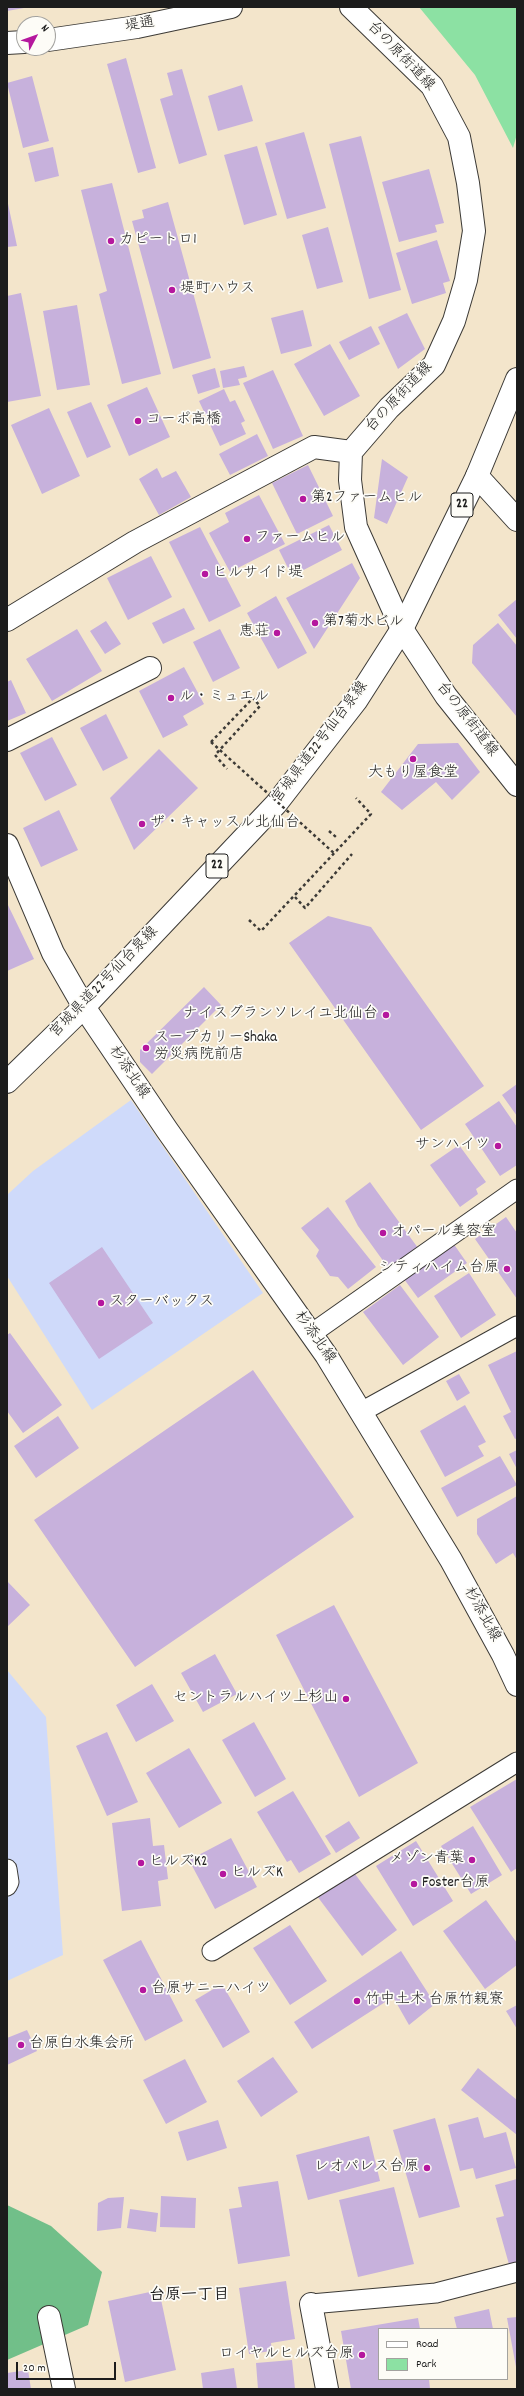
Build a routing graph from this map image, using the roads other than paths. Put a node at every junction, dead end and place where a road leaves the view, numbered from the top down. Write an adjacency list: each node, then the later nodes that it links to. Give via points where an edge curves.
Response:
1 (232, 7): 3 (street, 堤通, via 137,27)
2 (351, 7): 5 (street, 台の原街道線, via 432,86 459,138 474,231 466,280 454,321 434,365 389,408)
3 (56, 39)
4 (517, 379): 6 (street, 宮城県道22号仙台泉線 / 22)
5 (351, 452): 8 (street, via 314,448 135,542); 9 (street, 台の原街道線, via 350,480 356,527)
6 (477, 476): 7 (street); 9 (street, 宮城県道22号仙台泉線 / 22)
7 (517, 520)
8 (7, 620)
9 (402, 628): 12 (street, 台の原街道線, via 446,696); 14 (street, 宮城県道22号仙台泉線 / 22, via 356,701 276,804)
10 (150, 668): 11 (street)
11 (7, 740)
12 (517, 785)
13 (7, 845): 14 (street, 杉添北線, via 53,953)
14 (84, 1007): 15 (street, 宮城県道22号仙台泉線 / 22); 18 (street, 杉添北線)
15 (7, 1082)
16 (517, 1189): 18 (lane)
17 (517, 1326): 19 (lane)
18 (311, 1334): 19 (street, 杉添北線)
19 (361, 1412): 20 (street, 杉添北線, via 451,1560)
20 (517, 1685)
21 (517, 1762): 24 (lane)
22 (7, 1869): 23 (lane, via 10,1882)
23 (7, 1886)
24 (212, 1951)
25 (517, 2272): 26 (lane, via 436,2293)
26 (311, 2304): 29 (street)
27 (49, 2317): 28 (street)
28 (64, 2389)
29 (327, 2389)

